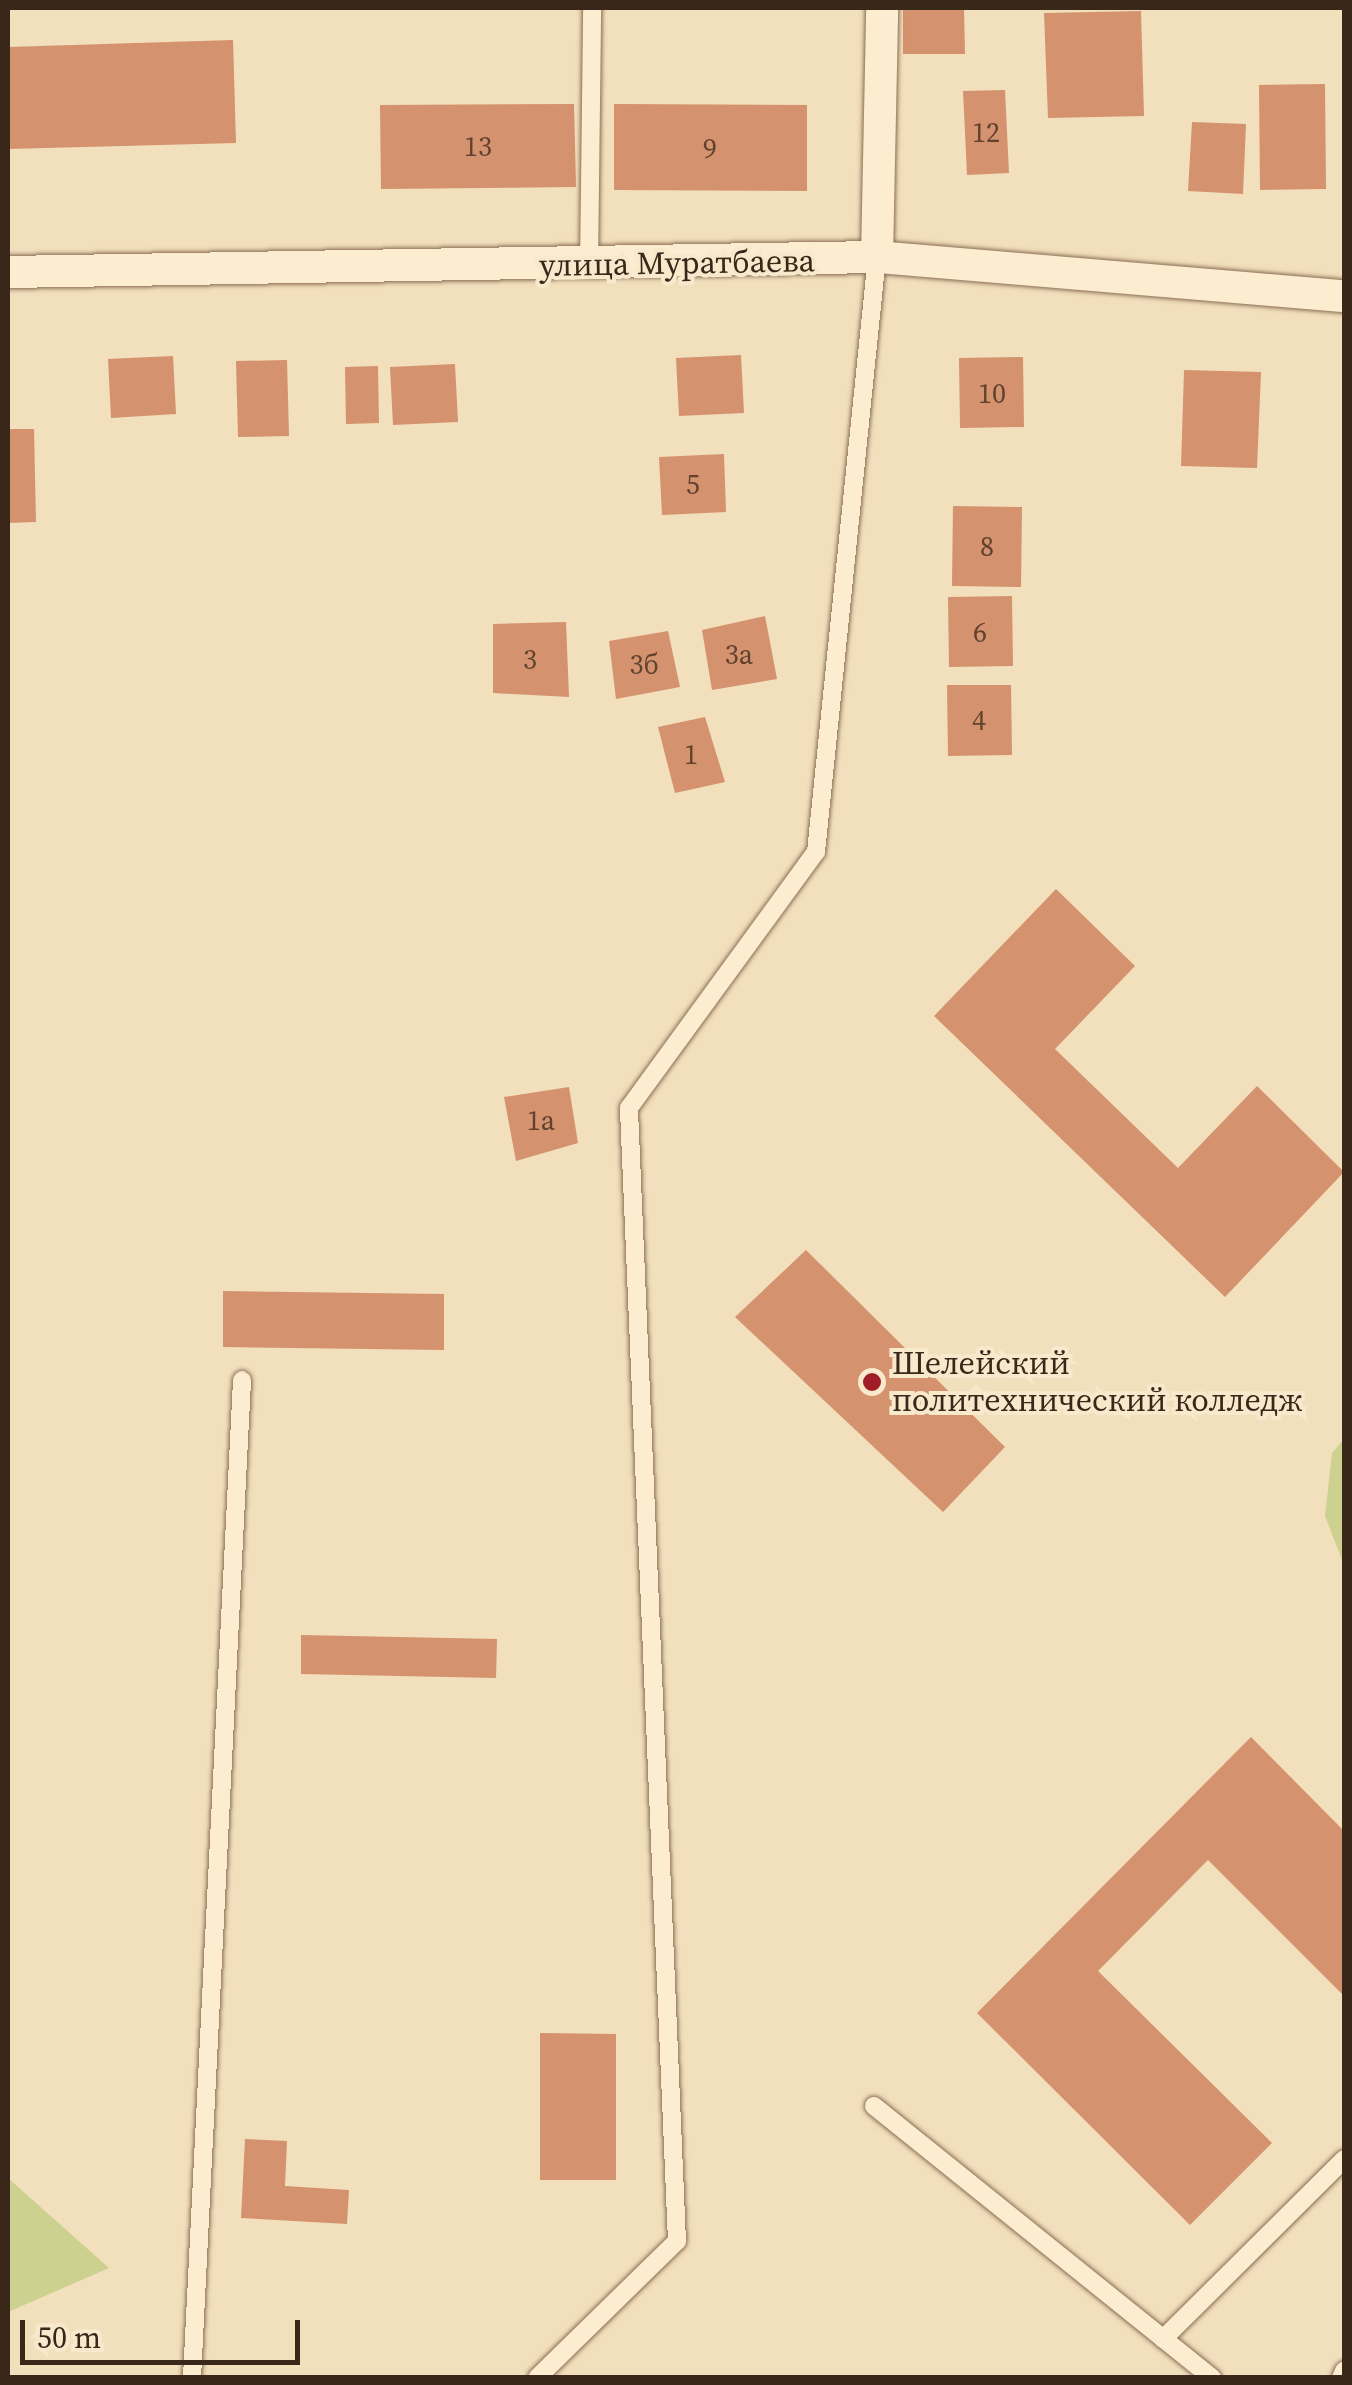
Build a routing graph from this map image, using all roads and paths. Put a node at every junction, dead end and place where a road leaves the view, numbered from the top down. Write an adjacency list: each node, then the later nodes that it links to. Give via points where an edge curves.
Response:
1 (592, 8): 4 (lane)
2 (882, 8): 3 (street)
3 (877, 258): 4 (street, улица Муратбаева); 6 (street, улица Муратбаева); 12 (lane, via 816,852 629,1108 676,2241)
4 (589, 266): 5 (street, улица Муратбаева)
5 (8, 272)
6 (1344, 296)
7 (242, 1380): 11 (lane)
8 (874, 2106): 10 (lane)
9 (1344, 2159): 10 (lane)
10 (1163, 2339): 13 (lane)
11 (192, 2378)
12 (536, 2378)
13 (1212, 2378)

